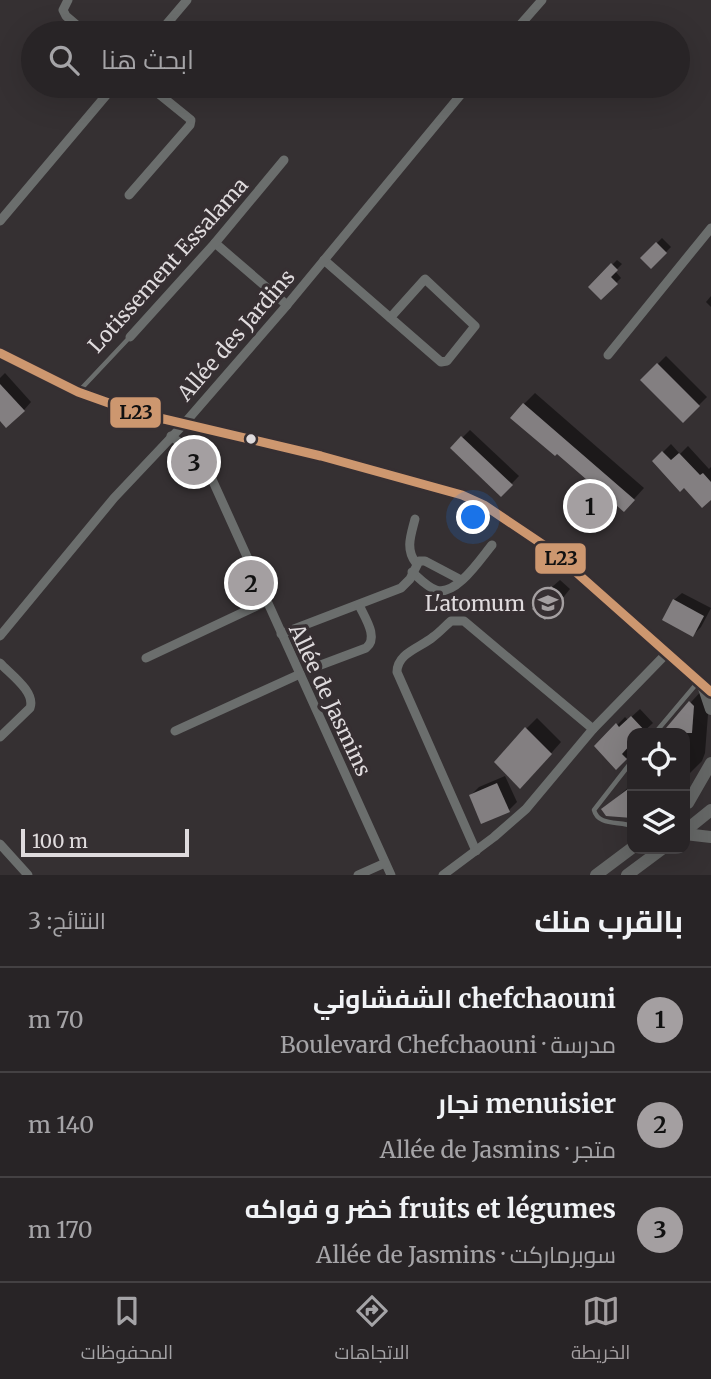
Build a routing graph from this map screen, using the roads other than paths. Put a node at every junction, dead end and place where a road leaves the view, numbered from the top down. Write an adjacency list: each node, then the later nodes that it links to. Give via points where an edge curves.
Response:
1 (68, 0): 4 (street, via 63,10)
2 (187, 0): 5 (street)
3 (542, 0): 6 (street)
4 (72, 21)
5 (169, 21)
6 (524, 21)
7 (104, 98): 12 (street)
8 (165, 98): 11 (street, via 188,116 190,125)
9 (458, 98): 15 (street, Allée des Jardins)
10 (284, 160): 14 (street, Lotissement Essalama)
11 (129, 195)
12 (0, 221)
13 (711, 228): 20 (street)
14 (215, 243): 16 (street); 18 (street, Lotissement Essalama)
15 (324, 260): 16 (street, Allée des Jardins); 17 (street)
16 (287, 305): 22 (street, Allée des Jardins)
17 (390, 318): 17 (street, via 444,362 475,326 425,279)
18 (130, 337): 21 (lane, Lotissement Essalama)
19 (0, 353): 21 (street)
20 (608, 355)
21 (78, 392): 22 (street)
22 (183, 425): 23 (street, Allée des Jardins); 32 (street, via 321,456 484,505 551,550)
23 (171, 436): 28 (street, Allée de Jasmins, via 195,454 211,477); 31 (street, Allée des Jardins)
24 (415, 519): 26 (street, via 409,547)
25 (492, 545): 27 (street)
26 (414, 568): 27 (street, via 425,561); 27 (street, via 432,588 441,591); 29 (street, via 401,589)
27 (461, 580)
28 (265, 602): 30 (street, Allée de Jasmins); 33 (street)
29 (359, 605): 30 (street); 35 (street, via 373,637 371,644)
30 (281, 634): 36 (street, Allée de Jasmins)
31 (0, 636)
32 (667, 653): 37 (street); 40 (street)
33 (146, 658)
34 (0, 663): 42 (street, via 32,703)
35 (310, 669)
36 (300, 674): 41 (street); 57 (street, Allée de Jasmins)
37 (704, 686): 38 (main road); 39 (lane)
38 (711, 709)
39 (660, 728)
40 (593, 729): 54 (street, via 531,803); 54 (street, via 464,621 451,621 403,656 397,672)
41 (175, 731)
42 (0, 737)
43 (711, 763): 46 (main road)
44 (627, 767): 49 (lane, via 594,810 601,821)
45 (711, 785): 47 (main road)
46 (690, 799)
47 (690, 802)
48 (711, 810): 50 (main road)
49 (627, 826)
50 (690, 829)
51 (690, 834): 52 (main road)
52 (711, 837)
53 (0, 844): 58 (street)
54 (476, 851): 61 (street)
55 (627, 852): 62 (main road)
56 (655, 854): 63 (main road)
57 (385, 863): 59 (street); 60 (street, Allée de Jasmins)
58 (28, 875)
59 (358, 875)
60 (391, 875)
61 (443, 875)
62 (596, 875)
63 (627, 875)

